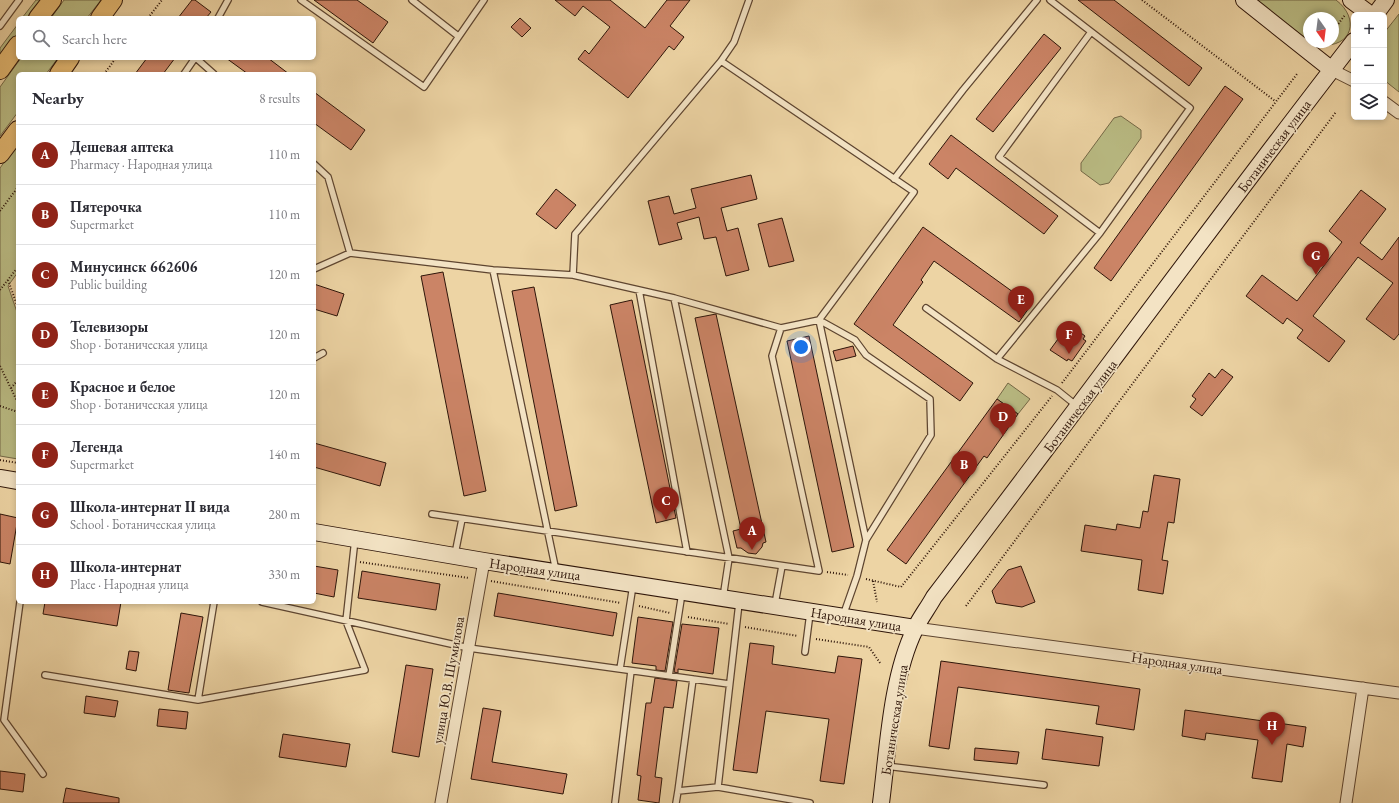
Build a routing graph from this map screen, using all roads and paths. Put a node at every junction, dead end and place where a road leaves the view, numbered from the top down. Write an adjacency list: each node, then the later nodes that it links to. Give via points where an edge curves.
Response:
1 (19, 0): 24 (lane)
2 (52, 0): 19 (main road)
3 (113, 0): 20 (main road)
4 (162, 0): 21 (path)
5 (228, 0): 22 (lane)
6 (301, 0): 26 (lane, via 424,87)
7 (412, 0): 26 (lane)
8 (484, 0): 26 (lane)
9 (748, 0): 33 (lane, via 734,42)
10 (1037, 0): 49 (lane)
11 (1050, 0): 25 (lane)
12 (1142, 0): 42 (path)
13 (1244, 0): 35 (street)
14 (1351, 0): 16 (street)
15 (1386, 0): 17 (street)
16 (1367, 12)
17 (1376, 12)
18 (1345, 15): 23 (path)
19 (40, 16)
20 (101, 16)
21 (150, 16)
22 (219, 16)
23 (1339, 23)
24 (0, 26)
25 (1091, 32): 52 (lane, via 1190,108); 52 (lane, via 999,156)
26 (458, 36)
27 (1351, 45): 35 (street, Ботаническая улица)
28 (16, 48): 34 (main road)
29 (69, 60): 36 (main road)
30 (114, 60): 37 (path)
31 (194, 60): 38 (lane)
32 (198, 60): 39 (lane)
33 (721, 61): 49 (lane); 57 (lane, via 575,234)
34 (0, 70)
35 (1332, 70): 41 (street); 75 (street, Ботаническая улица)
36 (60, 72)
37 (106, 72)
38 (186, 72)
39 (212, 72)
40 (1297, 74): 42 (path)
41 (1351, 79)
42 (1275, 101): 72 (path)
43 (1387, 104): 45 (street)
44 (1336, 112): 104 (path)
45 (1399, 113)
46 (16, 133): 47 (main road)
47 (0, 154)
48 (316, 166): 53 (lane, via 328,177)
49 (894, 179): 64 (lane, via 914,192)
50 (16, 190): 51 (path)
51 (0, 211)
52 (1100, 233): 68 (lane)
53 (350, 253): 54 (lane); 56 (lane)
54 (316, 268)
55 (16, 270): 58 (path)
56 (493, 270): 57 (lane); 83 (lane)
57 (573, 275): 60 (lane)
58 (8, 280): 59 (path); 62 (path)
59 (0, 290)
60 (639, 290): 61 (lane); 87 (lane)
61 (674, 298): 65 (lane); 89 (lane)
62 (16, 302)
63 (926, 308): 68 (lane)
64 (819, 320): 65 (lane); 86 (lane); 86 (lane, via 855,340 866,355 930,399 931,435)
65 (781, 328): 91 (lane, via 772,356 819,571)
66 (323, 354): 67 (lane)
67 (316, 357)
68 (997, 359): 72 (lane)
69 (0, 366): 71 (path)
70 (16, 382): 71 (path)
71 (11, 388): 73 (path)
72 (1057, 390): 75 (lane); 95 (path)
73 (16, 398)
74 (0, 406): 76 (path)
75 (1079, 408): 108 (street, Ботаническая улица, via 934,597)
76 (16, 411)
77 (0, 460): 78 (path)
78 (16, 463)
79 (0, 478): 80 (street)
80 (16, 481)
81 (432, 514): 82 (lane)
82 (462, 518): 83 (lane); 88 (lane)
83 (548, 531): 87 (lane); 92 (lane)
84 (316, 532): 85 (street, Народная улица)
85 (355, 539): 88 (street, Народная улица); 107 (lane)
86 (866, 540): 106 (lane)
87 (687, 552): 89 (lane)
88 (455, 557): 90 (street, Народная улица)
89 (729, 558): 91 (lane); 97 (lane)
90 (484, 562): 92 (street, Народная улица); 109 (street, улица Ю.В. Шумилова)
91 (782, 566): 103 (lane)
92 (556, 572): 94 (street, Народная улица)
93 (873, 581): 99 (path)
94 (633, 583): 96 (street, Народная улица); 111 (lane)
95 (901, 588)
96 (682, 591): 97 (street, Народная улица); 114 (lane)
97 (723, 598): 98 (street, Народная улица)
98 (739, 600): 103 (street, Народная улица); 116 (lane)
99 (877, 602)
100 (20, 604): 121 (lane, via 4,720)
101 (214, 604): 119 (lane)
102 (271, 604): 107 (lane)
103 (774, 606): 105 (street, Народная улица)
104 (966, 606)
105 (810, 612): 106 (street, Народная улица); 110 (lane)
106 (843, 617): 108 (street, Народная улица)
107 (346, 621): 109 (lane); 119 (lane, via 365,670)
108 (915, 628): 117 (street, Народная улица); 120 (street, Ботаническая улица, via 900,672)
109 (469, 648): 111 (lane); 125 (street, улица Ю.В. Шумилова)
110 (805, 652)
111 (620, 669): 112 (lane)
112 (632, 671): 114 (lane); 126 (lane)
113 (45, 675): 119 (lane)
114 (669, 676): 115 (lane)
115 (693, 679): 116 (lane); 124 (lane)
116 (729, 684): 123 (lane)
117 (1363, 688): 118 (street, Народная улица); 130 (street)
118 (1399, 693)
119 (198, 700)
120 (886, 766): 122 (lane); 129 (street, Ботаническая улица)
121 (43, 774)
122 (1044, 785)
123 (718, 787): 124 (lane); 128 (lane)
124 (678, 791): 127 (lane)
125 (440, 803)
126 (615, 803)
127 (676, 803)
128 (810, 803)
129 (881, 803)
130 (1346, 803)

